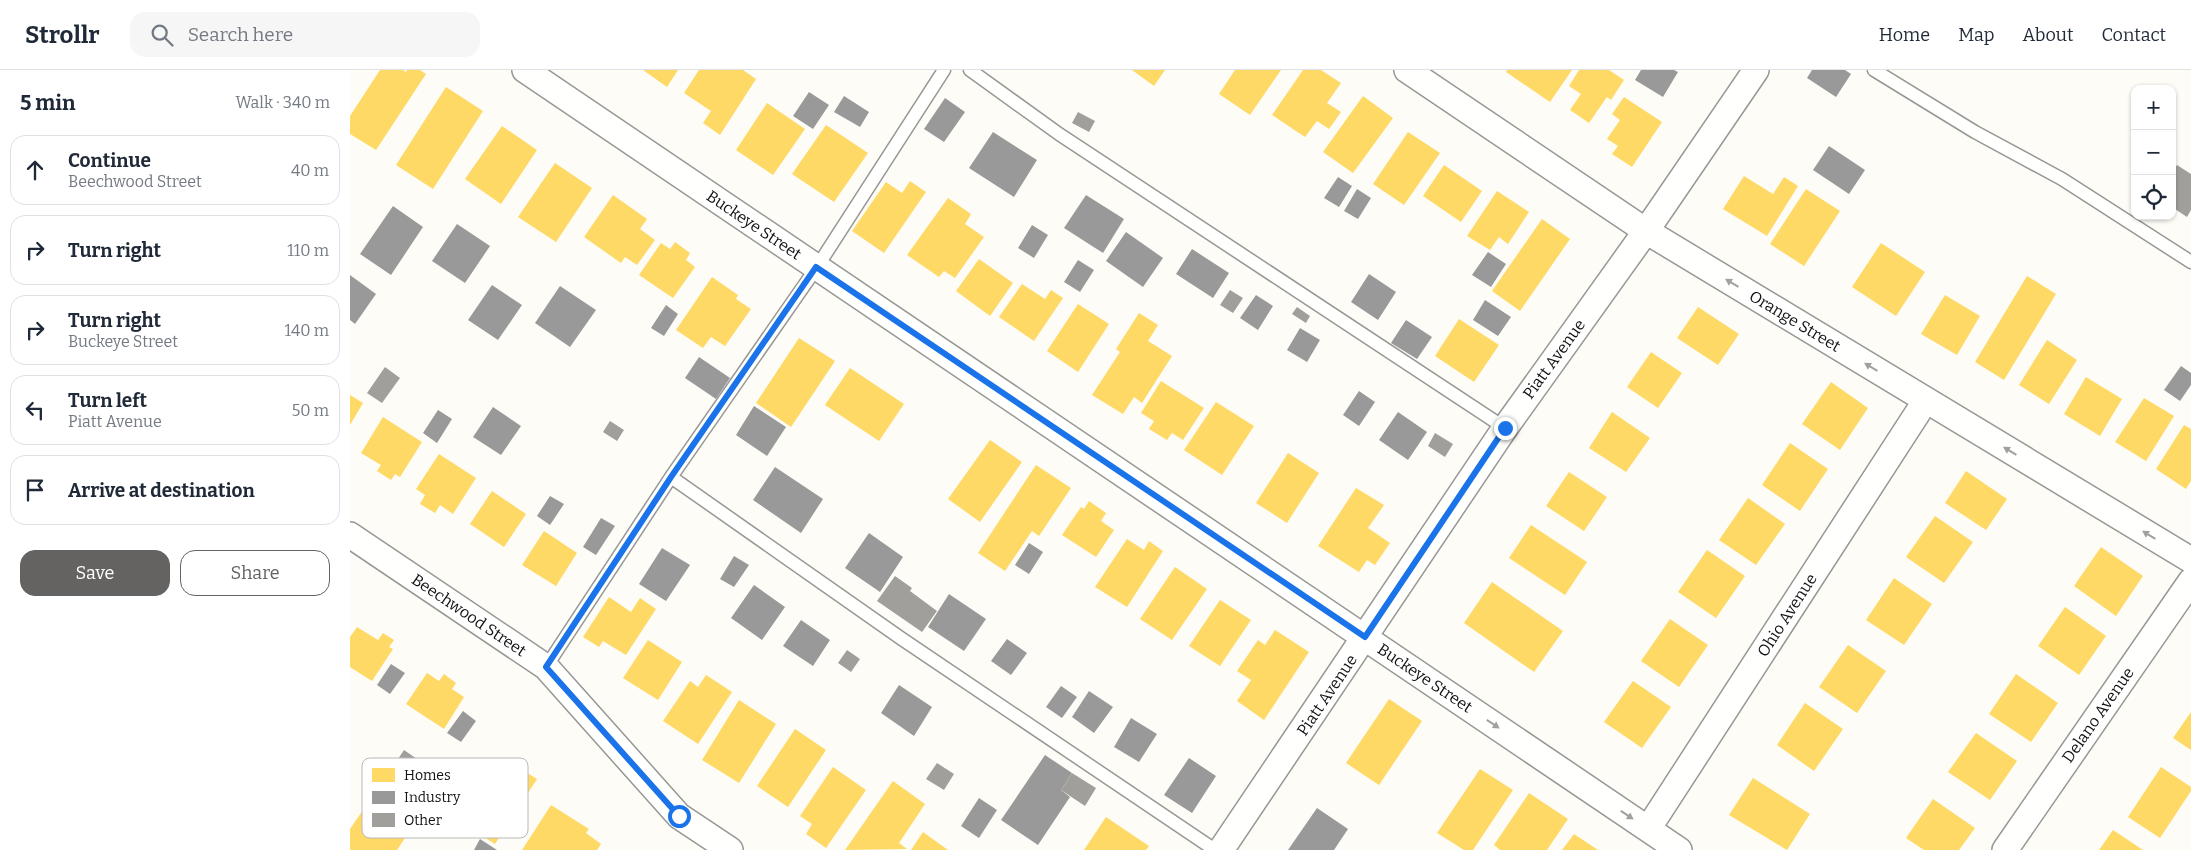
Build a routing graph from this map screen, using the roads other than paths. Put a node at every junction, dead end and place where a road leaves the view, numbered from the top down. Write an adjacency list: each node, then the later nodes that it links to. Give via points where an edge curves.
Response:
1 (525, 70): 9 (street, Buckeye Street)
2 (944, 70): 9 (lane)
3 (970, 70): 11 (lane, via 1059,134)
4 (1407, 70): 7 (street, Orange Street)
5 (1756, 70): 7 (street, Piatt Avenue)
6 (1874, 70): 8 (lane, via 1975,132 2062,179)
7 (1646, 231): 10 (street, Orange Street, one-way to 7); 11 (street, Piatt Avenue)
8 (2191, 262)
9 (816, 267): 12 (lane); 16 (street, Buckeye Street)
10 (1926, 400): 14 (street, Orange Street, one-way to 10); 18 (street, Ohio Avenue)
11 (1505, 428): 16 (street, Piatt Avenue)
12 (671, 477): 17 (lane); 20 (lane, via 902,639)
13 (350, 536): 17 (street, Beechwood Street)
14 (2191, 560)
15 (2191, 581): 23 (street, Delano Avenue)
16 (1365, 637): 18 (street, Buckeye Street, one-way to 18); 21 (street, Piatt Avenue)
17 (546, 667): 19 (street, Beechwood Street, via 679,816)
18 (1648, 830): 22 (street, Buckeye Street)
19 (730, 850)
20 (1215, 850)
21 (1221, 850)
22 (1678, 850)
23 (2005, 850)

